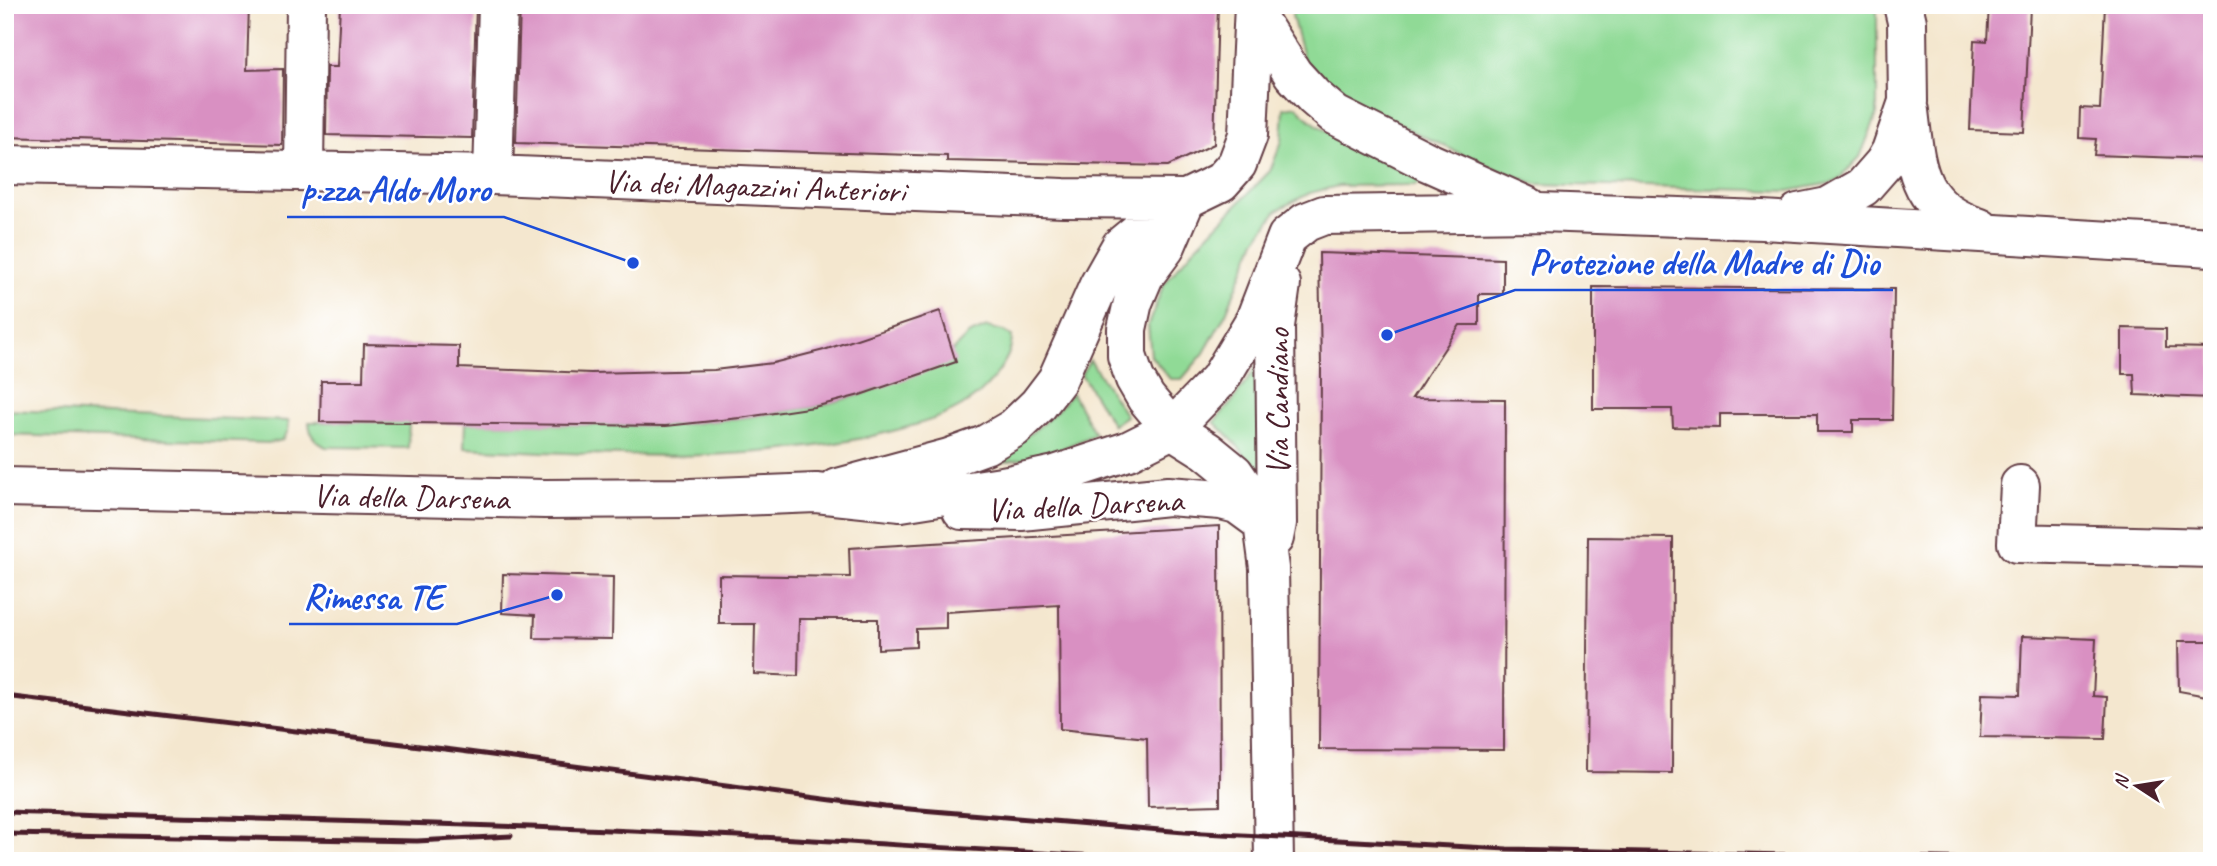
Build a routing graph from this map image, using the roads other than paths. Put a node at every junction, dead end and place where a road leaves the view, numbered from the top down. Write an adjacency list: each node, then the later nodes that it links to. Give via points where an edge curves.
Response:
1 (306, 5): 7 (street)
2 (498, 5): 8 (street)
3 (1254, 9): 9 (street, via 1248,135 1237,164 1221,182); 10 (street, via 1293,74 1335,115)
4 (1912, 11): 5 (street)
5 (1908, 102): 11 (street, via 1891,150 1863,187 1828,207); 12 (street, via 1916,168 1929,195 1950,214)
6 (5, 165): 7 (street, Via dei Magazzini Anteriori)
7 (303, 170): 8 (street, Via dei Magazzini Anteriori)
8 (484, 175): 9 (street, Via dei Magazzini Anteriori)
9 (1186, 199): 15 (street, Via Candiano, via 1165,248 1144,276 1127,329 1127,356 1135,379); 18 (street, Via della Darsena, via 1121,246 1057,380 1014,428 949,458)
10 (1541, 212): 11 (street); 13 (street, via 1324,215)
11 (1762, 220): 12 (street)
12 (2000, 234): 14 (street)
13 (1287, 237): 15 (street, Via della Darsena, via 1255,320 1219,380); 22 (street, Via Candiano, via 1275,326 1277,523)
14 (2212, 247)
15 (1172, 429): 19 (street, Via della Darsena, via 1128,451 1055,475); 20 (street, Via Candiano, via 1234,473)
16 (2020, 485): 21 (street, via 2017,543)
17 (5, 488): 18 (street, Via della Darsena, via 545,499)
18 (816, 494): 19 (street, Via della Darsena)
19 (901, 502): 20 (street, Via della Darsena, via 1021,512 1168,496 1237,503)
20 (1263, 523): 22 (street, Via Candiano)
21 (2212, 548)
22 (1269, 568): 23 (street, Via Candiano)
23 (1274, 861)

